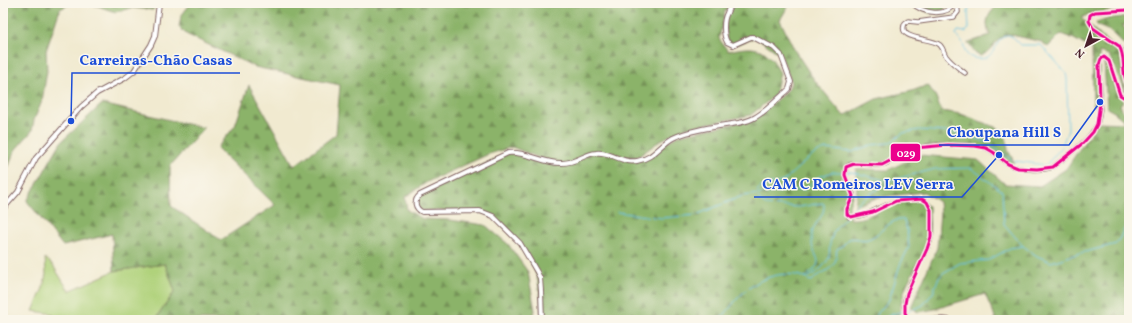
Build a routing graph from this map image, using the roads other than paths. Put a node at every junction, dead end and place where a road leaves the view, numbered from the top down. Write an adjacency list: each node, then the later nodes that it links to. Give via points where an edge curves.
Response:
1 (160, 3): 9 (main road, via 155,36 134,71 97,93 81,107 36,158 18,192)
2 (736, 3): 10 (main road, via 727,12 724,35 727,42 733,45 753,37 774,48 781,55 791,82 789,89 758,116 742,122 680,135 665,143 658,152 639,161 626,162 596,153 572,162 551,163 521,153 508,153 416,198 417,207 422,212 480,211 493,216 520,243 540,278)
3 (912, 3): 4 (street, via 930,13 951,8)
4 (957, 3): 6 (street, via 958,12 954,17 908,21 903,27 908,35 940,44 946,56)
5 (1129, 10): 7 (street, via 1095,12 1090,15 1089,21 1093,28 1122,50 1124,74)
6 (965, 73)
7 (1129, 86)
8 (1129, 97): 11 (street, via 1120,95 1109,62 1102,58 1099,67 1101,105 1096,127 1084,141 1053,167 1047,169 1018,168 982,147 942,145 915,148 882,165 849,165 845,169 845,176 853,194 847,208 849,216 868,214 888,204 904,200 922,199 930,206 931,239 910,282 904,312)
9 (3, 209)
10 (542, 320)
11 (910, 320)
12 (929, 320): 13 (street)
13 (951, 320)

